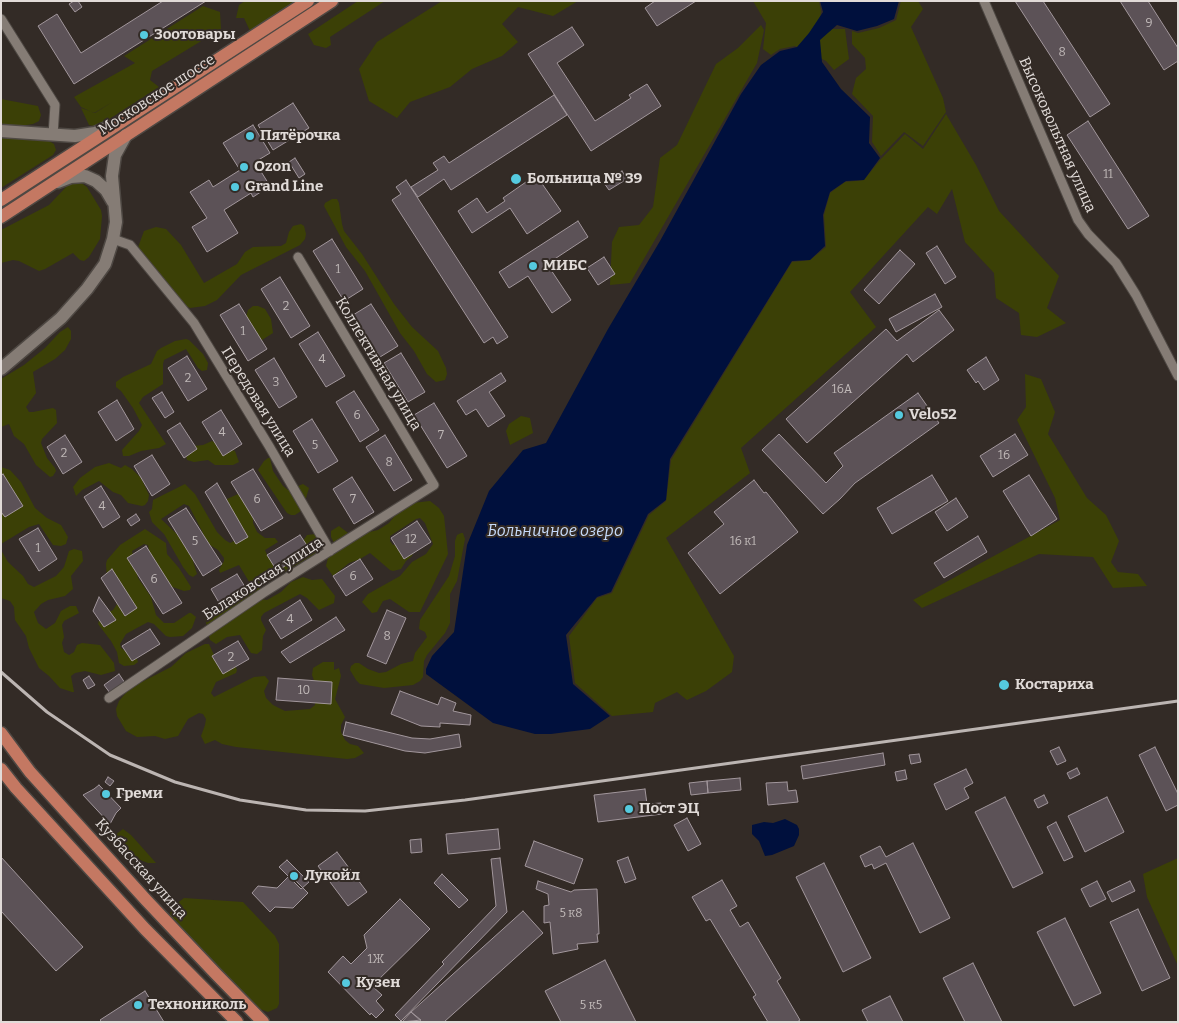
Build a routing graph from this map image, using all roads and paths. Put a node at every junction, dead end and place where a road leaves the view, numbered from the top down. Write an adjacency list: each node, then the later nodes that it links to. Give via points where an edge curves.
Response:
1 (308, 1): 5 (main road, Московское шоссе)
2 (332, 1): 8 (main road, Московское шоссе)
3 (984, 1): 16 (street, Высоковольтная улица, via 1078,220 1116,263 1136,294)
4 (1, 19): 7 (street, via 55,105)
5 (118, 124): 7 (main road, via 95,133); 10 (main road, Московское шоссе)
6 (1, 131): 7 (main road)
7 (53, 135)
8 (126, 135): 9 (main road, Московское шоссе); 11 (main road, via 115,155 112,176)
9 (46, 187): 11 (main road, via 72,177 85,176 106,190); 12 (main road, Московское шоссе)
10 (1, 200)
11 (115, 207): 13 (main road)
12 (1, 217)
13 (113, 239): 15 (main road, via 105,264 87,289 61,318); 18 (street, Передовая улица, via 130,246 194,323)
14 (298, 257): 17 (street, Коллективная улица)
15 (1, 369)
16 (1178, 376)
17 (434, 485): 18 (street, Балаковская улица)
18 (330, 551): 19 (street, Балаковская улица)
19 (109, 698)
20 (1, 733): 23 (main road, Кузбасская улица, via 30,772 140,893)
21 (1, 769): 22 (main road, via 145,929)
22 (237, 1022)
23 (264, 1022)

